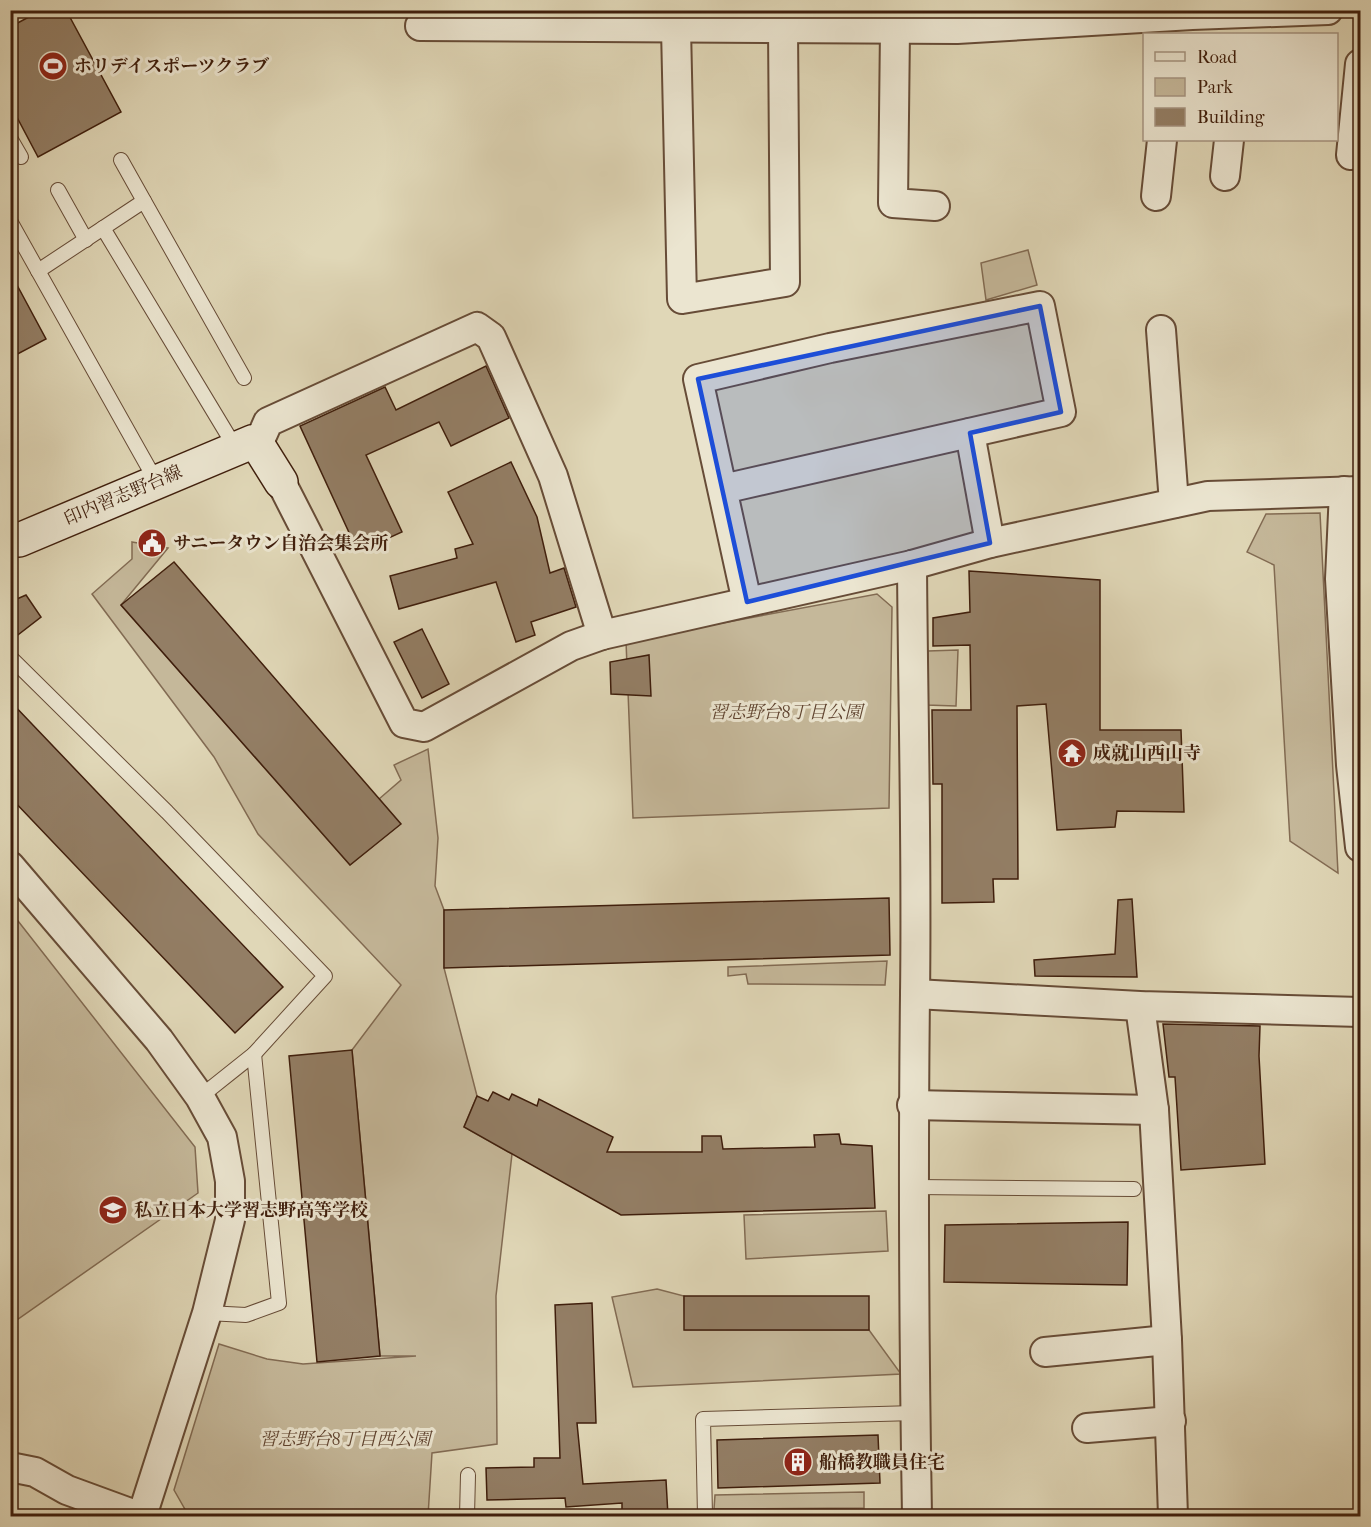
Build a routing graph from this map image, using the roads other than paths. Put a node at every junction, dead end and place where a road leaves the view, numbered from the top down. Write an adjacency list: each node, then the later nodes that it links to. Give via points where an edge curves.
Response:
1 (1328, 10): 6 (street)
2 (531, 19): 7 (street); 8 (street)
3 (958, 20): 4 (street); 9 (street)
4 (1174, 20): 6 (street)
5 (775, 22): 8 (street); 8 (street, via 785,282 682,299); 9 (street)
6 (1242, 24)
7 (420, 26)
8 (676, 28)
9 (895, 29): 21 (street, via 893,203)
10 (1360, 64): 14 (street)
11 (10, 138): 15 (lane)
12 (1161, 141): 19 (street)
13 (1229, 141): 17 (street)
14 (1351, 155)
15 (21, 157)
16 (121, 160): 20 (lane)
17 (1224, 176)
18 (58, 190): 24 (lane)
19 (1156, 196)
20 (144, 201): 23 (lane); 27 (lane)
21 (935, 206)
22 (10, 221): 25 (lane)
23 (103, 228): 24 (lane); 29 (lane)
24 (86, 240): 25 (lane)
25 (38, 271): 30 (lane)
26 (1161, 330): 34 (street)
27 (243, 378)
28 (970, 433): 32 (street); 32 (street, via 1060,412 1040,306 698,379); 36 (street)
29 (246, 447): 30 (street, 印内習志野台線); 31 (street); 39 (street, via 268,422 477,327 491,337 553,476)
30 (156, 481): 35 (street, 印内習志野台線, via 19,540)
31 (281, 482): 39 (street, via 404,723 424,727 570,646)
32 (723, 489): 38 (street)
33 (1352, 491): 34 (street, via 1208,496); 41 (street, via 1340,579)
34 (1174, 503): 36 (street)
35 (10, 540)
36 (990, 543): 37 (street)
37 (912, 565): 38 (street); 43 (street)
38 (747, 602): 39 (street)
39 (602, 635)
40 (10, 657): 46 (lane, via 325,976)
41 (1360, 847)
42 (10, 866): 47 (street, via 159,1040)
43 (915, 994): 44 (street); 48 (street)
44 (1140, 1006): 45 (street); 49 (street)
45 (1360, 1012)
46 (254, 1054): 47 (lane); 52 (lane, via 279,1303 246,1315)
47 (200, 1096): 52 (street, via 222,1137 230,1181 230,1220)
48 (912, 1105): 49 (street); 50 (street)
49 (1155, 1110): 53 (street)
50 (916, 1187): 51 (lane); 55 (street)
51 (1134, 1189)
52 (207, 1314): 60 (street)
53 (1167, 1340): 54 (street); 56 (street)
54 (1045, 1352)
55 (915, 1413): 62 (lane, via 703,1419); 63 (street)
56 (1171, 1421): 57 (street); 64 (street)
57 (1087, 1428)
58 (10, 1467): 60 (street, via 35,1472 67,1490)
59 (468, 1475): 61 (lane)
60 (140, 1516)
61 (467, 1516)
62 (705, 1516)
63 (917, 1516)
64 (1173, 1516)

